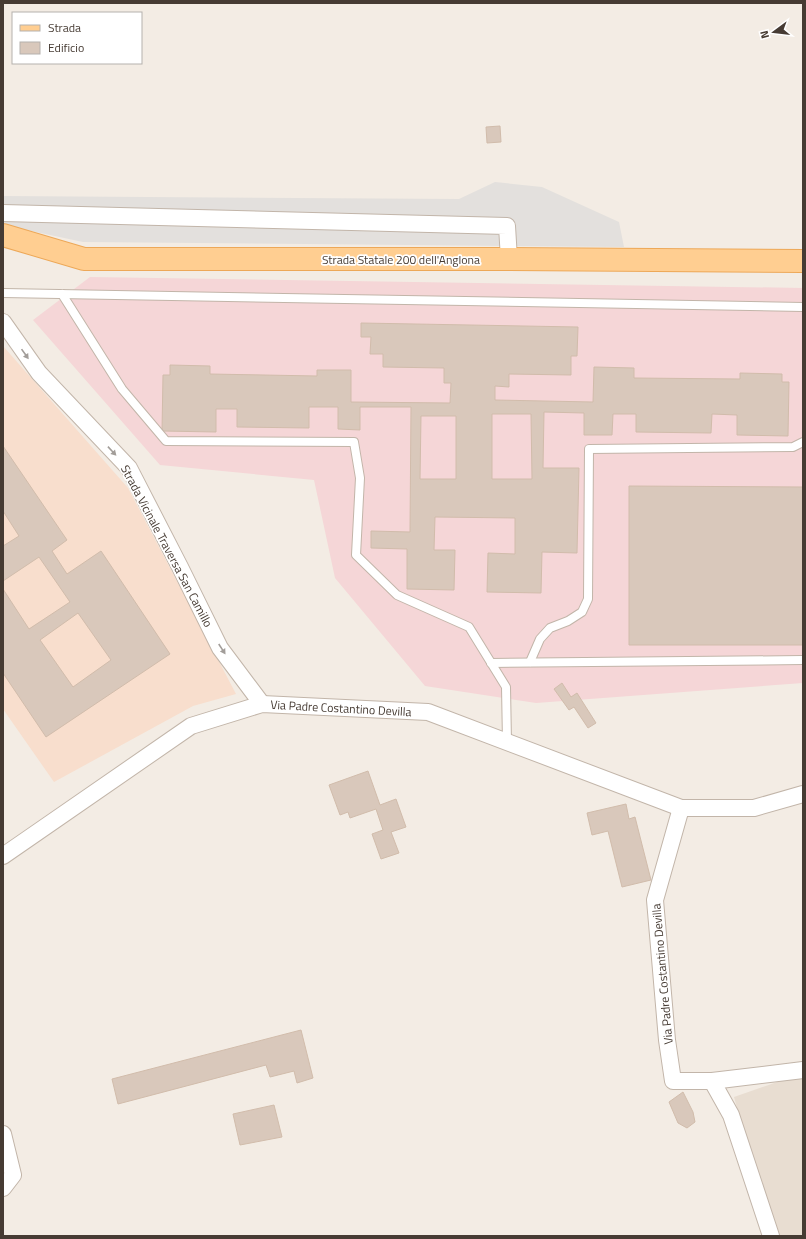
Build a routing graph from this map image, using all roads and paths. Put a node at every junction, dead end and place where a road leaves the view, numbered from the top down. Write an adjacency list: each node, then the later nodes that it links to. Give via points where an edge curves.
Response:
1 (3, 214): 3 (street, via 507,226)
2 (3, 235): 3 (main road, Strada Statale 200 dell'Anglona, via 84,260)
3 (509, 259): 4 (main road, Strada Statale 200 dell'Anglona)
4 (803, 261)
5 (3, 293): 6 (lane)
6 (62, 294): 7 (lane); 12 (lane, via 122,389 166,441 354,442 360,478 356,555 397,595 469,628)
7 (803, 307)
8 (3, 322): 13 (street, Strada Vicinale Traversa San Camillo, one-way to 13, via 39,373 129,468 220,648)
9 (803, 442): 11 (lane, via 793,448 589,449 588,599 582,612 550,628 540,639)
10 (803, 660): 11 (lane)
11 (530, 662): 12 (lane)
12 (491, 663): 14 (lane, via 506,688)
13 (262, 704): 14 (street, Via Padre Costantino Devilla, via 428,712); 17 (street, Via Padre Costantino Devilla, via 190,726)
14 (507, 742): 16 (street, Via Padre Costantino Devilla)
15 (803, 794): 16 (street, Via Padre Costantino Devilla, via 754,808)
16 (681, 808): 19 (street, Via Padre Costantino Devilla, via 655,900 667,1040 673,1081)
17 (3, 856)
18 (803, 1070): 19 (street, Via Padre Costantino Devilla)
19 (712, 1081): 22 (street, via 731,1115)
20 (3, 1134): 21 (street, via 13,1175)
21 (3, 1188)
22 (771, 1236)

